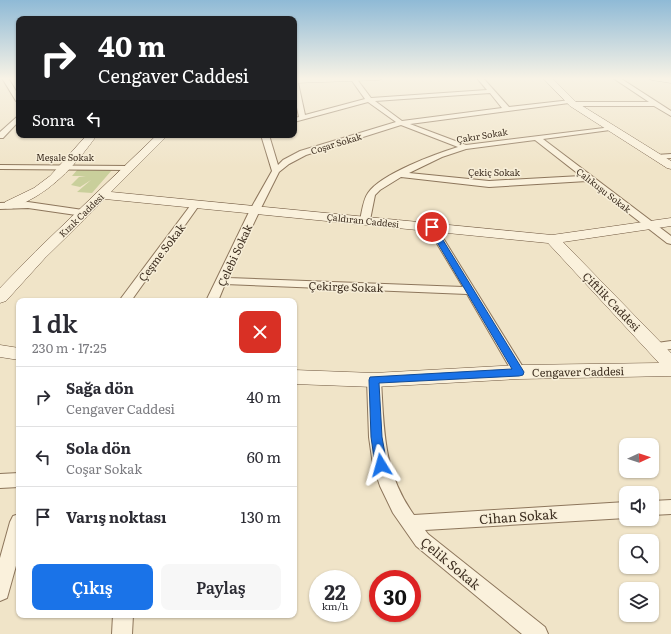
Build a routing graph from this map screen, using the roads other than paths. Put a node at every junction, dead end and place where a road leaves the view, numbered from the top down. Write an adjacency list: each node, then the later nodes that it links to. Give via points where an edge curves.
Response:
1 (300, 108): 9 (street)
2 (341, 108): 9 (street)
3 (380, 108): 12 (street)
4 (520, 108): 7 (street, Coşar Sokak)
5 (579, 108): 13 (street)
6 (660, 108): 8 (street)
7 (507, 109): 12 (street, Coşar Sokak)
8 (671, 114)
9 (302, 118): 10 (street)
10 (297, 119)
11 (16, 120): 14 (street)
12 (401, 123): 19 (street); 26 (street, Coşar Sokak, via 299,155)
13 (610, 128): 18 (street, Çakır Sokak); 21 (street)
14 (0, 136)
15 (90, 138): 24 (street)
16 (160, 138): 25 (street, Kızık Caddesi)
17 (266, 138): 26 (street)
18 (537, 138): 19 (street, Çakır Sokak); 28 (street, Çalıkuşu Sokak)
19 (465, 147): 27 (street, Çakır Sokak, via 438,155)
20 (671, 156): 21 (street)
21 (656, 157): 22 (street)
22 (671, 166)
23 (0, 167): 24 (street, Meşale Sokak)
24 (66, 167): 25 (street, Meşale Sokak); 31 (street, via 38,191)
25 (129, 168): 29 (street, Kızık Caddesi)
26 (276, 171): 32 (street, Çelebi Sokak)
27 (400, 174): 28 (street, Çekiç Sokak, via 489,184); 34 (street, Çakır Sokak, via 384,183 371,195)
28 (589, 178): 36 (street, Çalıkuşu Sokak)
29 (102, 195): 30 (street, Çaldıran Caddesi); 33 (street, Kızık Caddesi)
30 (196, 204): 32 (street, Çaldıran Caddesi); 43 (street, Çeşme Sokak)
31 (3, 207): 33 (street, via 28,205)
32 (255, 210): 34 (street, Çaldıran Caddesi); 40 (street, Çelebi Sokak)
33 (83, 213): 42 (street, Kızık Caddesi)
34 (366, 220): 37 (street, Çaldıran Caddesi)
35 (671, 222): 36 (street, Çaldıran Caddesi)
36 (650, 225): 38 (street, Çaldıran Caddesi); 39 (street, Çalıkuşu Sokak)
37 (432, 227): 38 (street, Çaldıran Caddesi); 41 (street)
38 (552, 239): 45 (street, Çiftlik Caddesi)
39 (671, 242)
40 (221, 282): 41 (street, Çekirge Sokak); 44 (street, Çelebi Sokak)
41 (470, 291): 50 (street)
42 (0, 298)
43 (128, 298)
44 (213, 298)
45 (663, 346): 48 (street, Çiftlik Caddesi)
46 (0, 351): 47 (street)
47 (16, 354)
48 (671, 364)
49 (671, 369): 50 (street, Cengaver Caddesi)
50 (519, 372): 52 (street, Cengaver Caddesi)
51 (297, 377): 52 (street, Cengaver Caddesi)
52 (374, 380): 58 (street, Çelik Sokak, via 381,465 394,497)
53 (16, 480): 54 (street)
54 (0, 482)
55 (671, 507): 56 (street)
56 (659, 508)
57 (619, 510): 58 (street, Cihan Sokak)
58 (410, 523): 63 (street, Çelik Sokak, via 422,540)
59 (16, 533): 60 (street)
60 (0, 591)
61 (123, 618): 62 (street)
62 (122, 634)
63 (538, 634)

